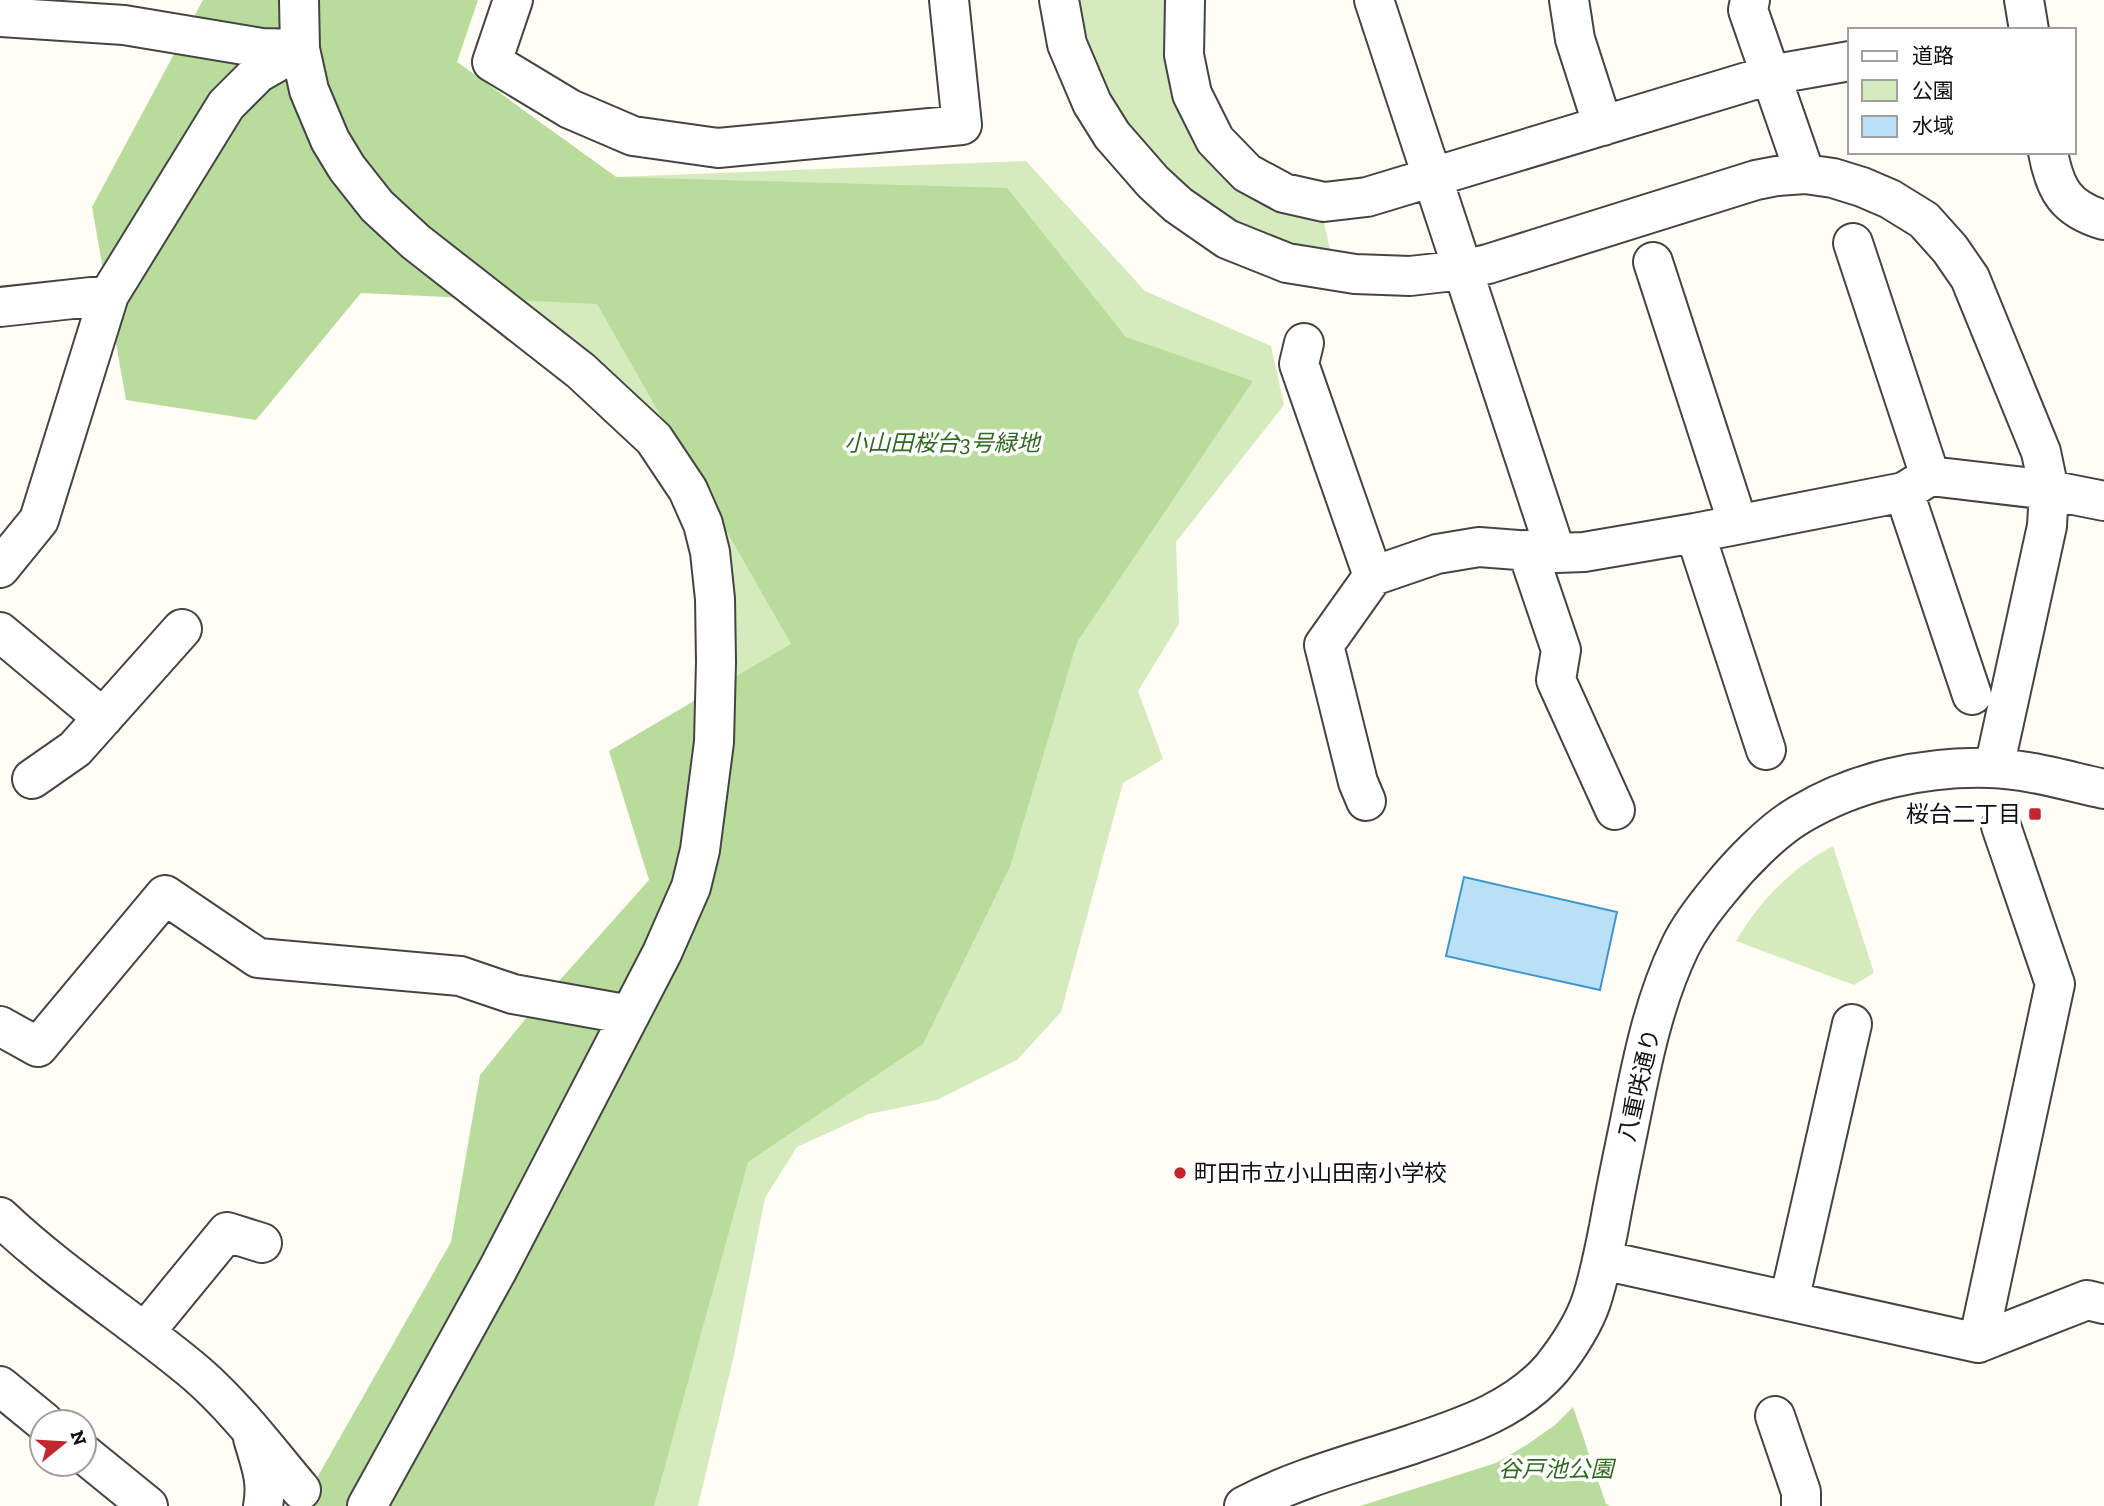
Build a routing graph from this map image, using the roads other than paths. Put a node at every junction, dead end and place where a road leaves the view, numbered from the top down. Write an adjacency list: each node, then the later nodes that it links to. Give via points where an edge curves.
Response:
1 (299, 0): 12 (street)
2 (513, 0): 3 (street, via 492,62 570,109 633,136 718,148 962,125)
3 (949, 0)
4 (1059, 0): 22 (street, via 1067,44 1092,103 1112,135 1178,205 1227,239 1287,263 1354,274 1410,276)
5 (1185, 0): 18 (street, via 1184,55 1192,94 1214,140 1247,173 1284,193 1324,202 1367,197)
6 (1374, 0): 18 (street)
7 (1569, 0): 15 (street, via 1575,39)
8 (1751, 0): 14 (street, via 1748,10)
9 (2024, 0): 11 (street)
10 (0, 17): 12 (street, via 124,25 262,48)
11 (2029, 28)
12 (300, 49): 23 (street, via 258,73 226,105); 45 (street, via 309,90 330,139 377,206 581,371 654,439 688,490 703,524 713,571 716,662 714,742 700,850 687,898)
13 (1848, 61): 14 (street)
14 (1770, 75): 15 (street); 17 (street)
15 (1603, 126): 18 (street)
16 (2048, 154): 19 (street, via 2061,193 2074,208)
17 (1805, 174): 22 (street, via 1756,180); 27 (street, via 1833,178 1889,199 1924,220 1950,249 1969,278 2011,377 2041,452)
18 (1432, 178): 22 (street)
19 (2104, 220)
20 (1853, 243): 26 (street)
21 (1653, 262): 29 (street)
22 (1463, 270): 31 (street)
23 (109, 295): 24 (street); 32 (street, via 39,520)
24 (0, 307)
25 (1304, 343): 33 (street, via 1299,364)
26 (1917, 484): 27 (street); 29 (street); 36 (street)
27 (2049, 490): 28 (street); 39 (street, via 2047,526)
28 (2104, 501)
29 (1738, 524): 30 (street)
30 (1695, 533): 31 (street, via 1584,552); 38 (street)
31 (1542, 551): 33 (street, via 1479,547 1437,554); 43 (street, via 1561,650 1556,680)
32 (0, 568)
33 (1373, 576): 42 (street, via 1324,645)
34 (182, 629): 37 (street)
35 (0, 632): 37 (street)
36 (1972, 695)
37 (103, 718): 40 (street, via 75,749)
38 (1766, 750)
39 (1994, 768): 41 (street, 八重咲通り); 50 (street, 八重咲通り, via 1930,771 1884,780 1798,815 1750,855 1701,913 1662,988 1639,1074)
40 (32, 779)
41 (2104, 789)
42 (1366, 801)
43 (1615, 810)
44 (2001, 826): 54 (street, via 2054,984)
45 (630, 1015): 47 (street, via 513,994 460,976 258,958 164,895 38,1047); 63 (street, via 498,1269)
46 (1852, 1024): 51 (street)
47 (0, 1026)
48 (0, 1217): 53 (street)
49 (262, 1243): 53 (street, via 228,1232)
50 (1602, 1260): 51 (street); 64 (street, 八重咲通り, via 1590,1304 1569,1344 1537,1383 1504,1407 1469,1425 1275,1490)
51 (1789, 1301): 54 (street)
52 (2104, 1304): 54 (street, via 2087,1300)
53 (145, 1332): 58 (street, via 200,1377)
54 (1978, 1343)
55 (0, 1386): 56 (street)
56 (28, 1409)
57 (1775, 1416): 65 (street, via 1801,1492)
58 (250, 1429): 60 (street); 62 (street, via 265,1478)
59 (98, 1465): 61 (street)
60 (301, 1490)
61 (148, 1506)
62 (263, 1506)
63 (366, 1506)
64 (1244, 1506)
65 (1801, 1506)

